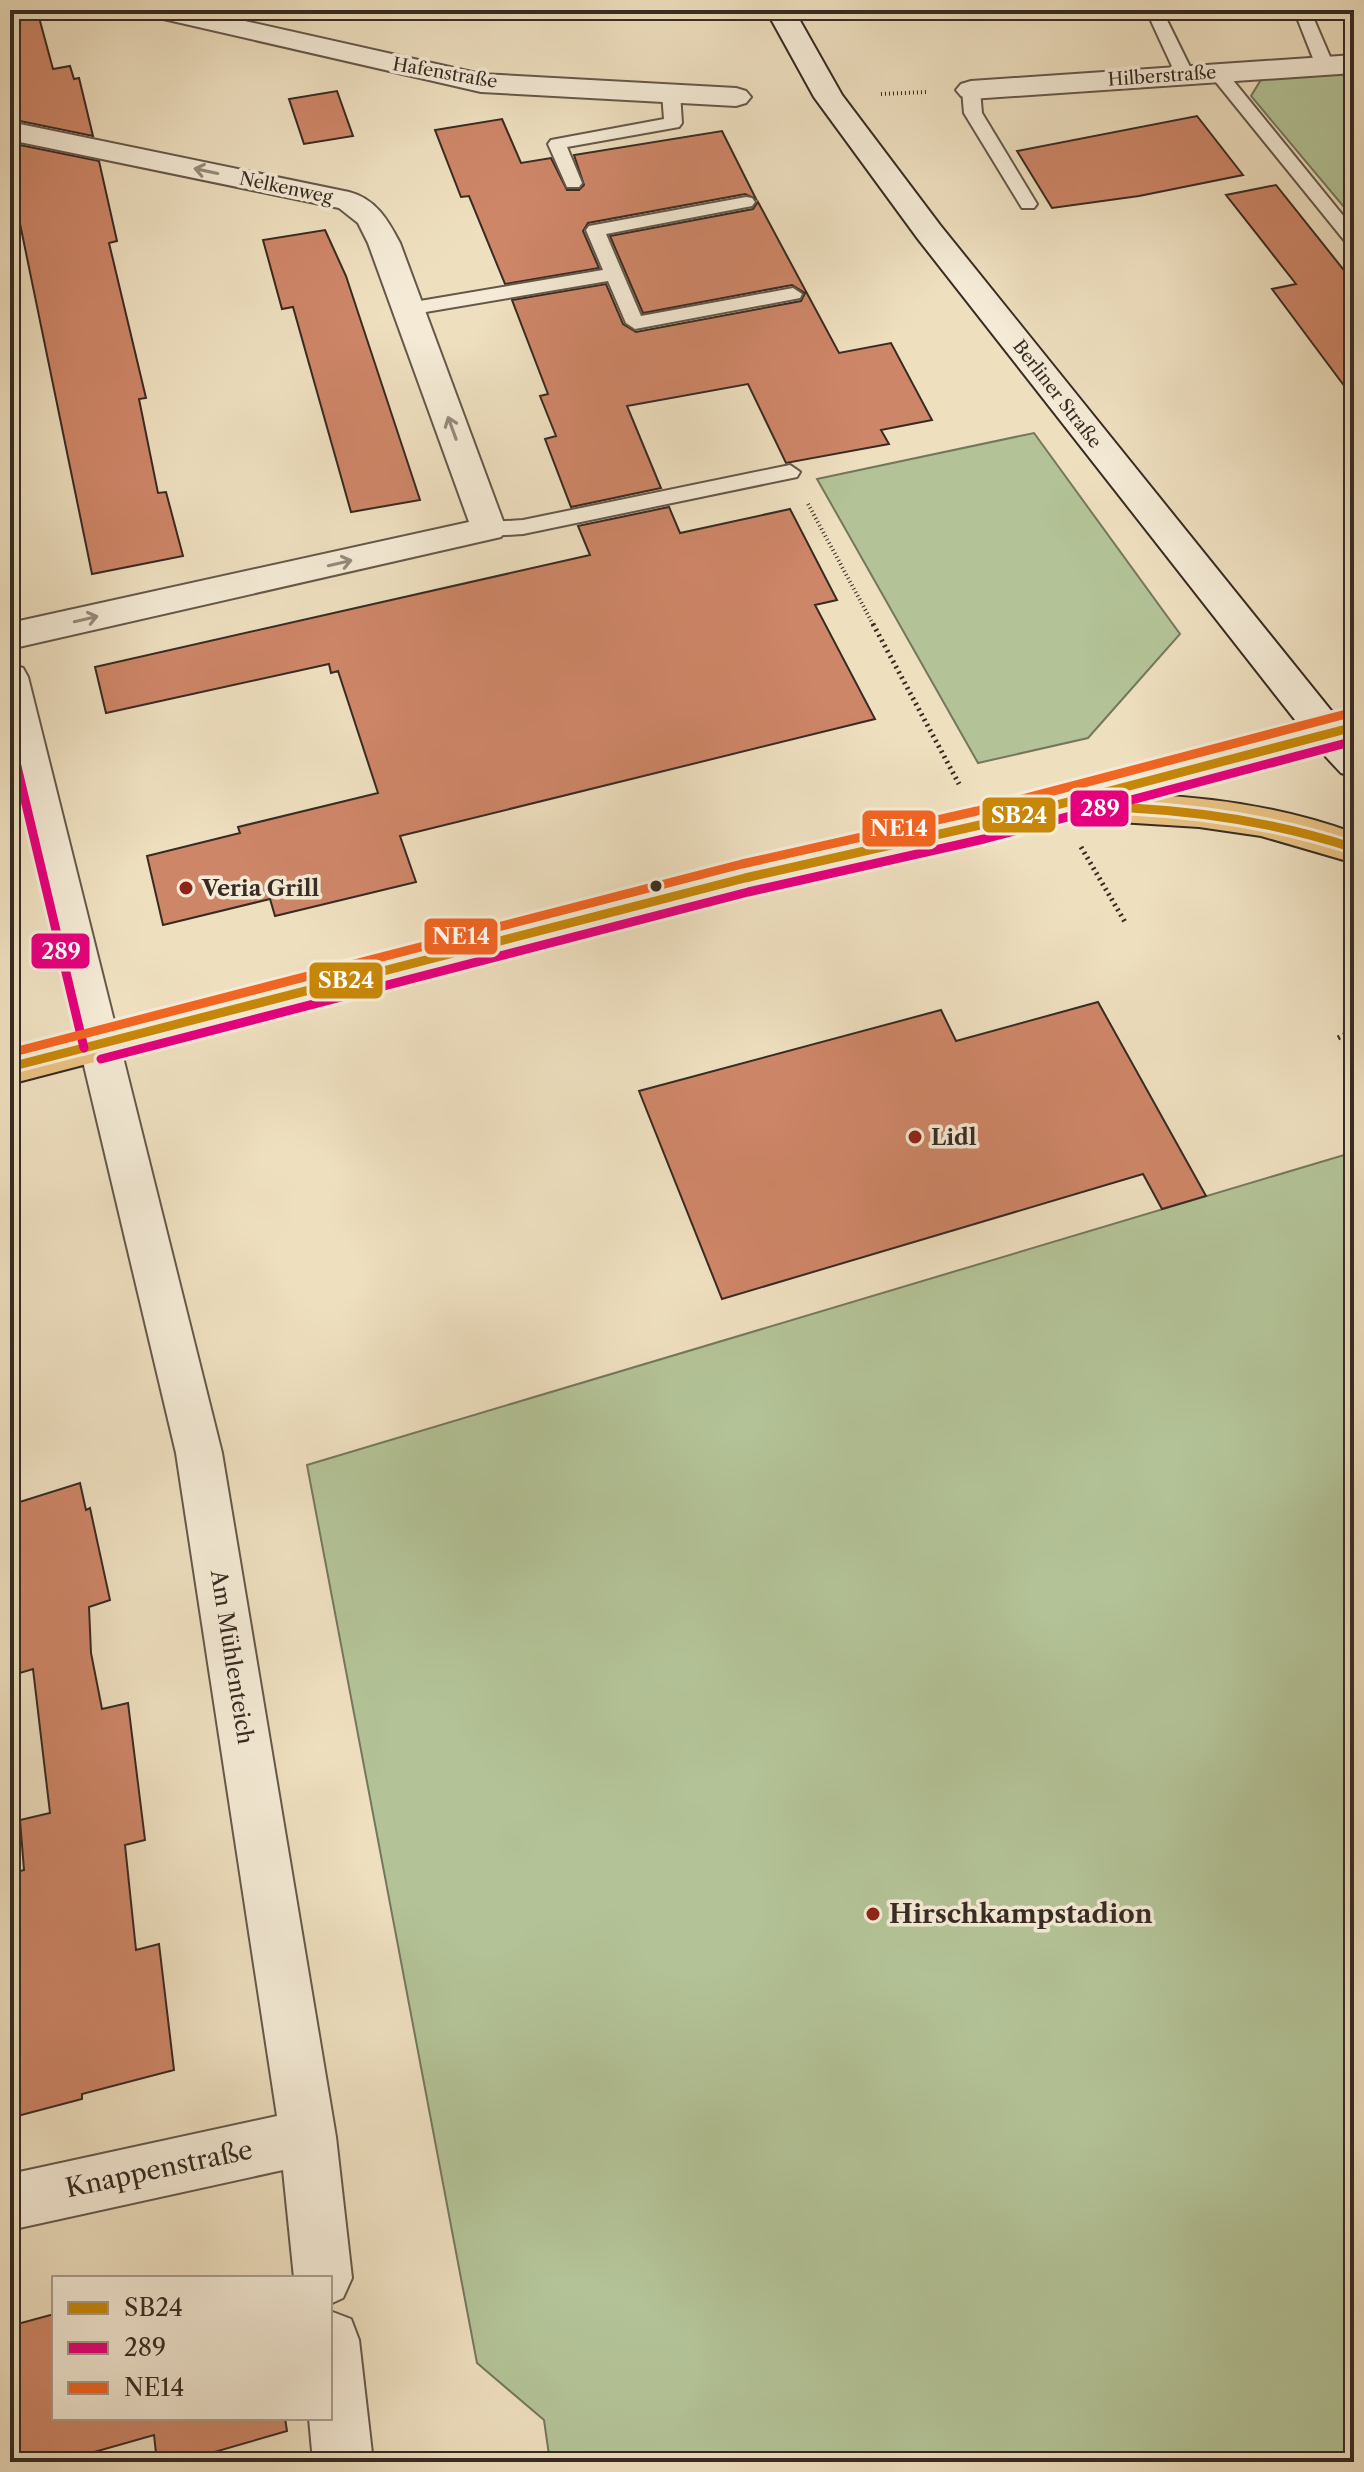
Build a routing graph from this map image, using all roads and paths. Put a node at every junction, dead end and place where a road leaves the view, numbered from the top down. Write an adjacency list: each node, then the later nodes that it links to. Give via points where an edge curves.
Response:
1 (159, 10): 10 (street, Hafenstraße, via 481,83)
2 (780, 10): 24 (street, Berliner Straße, via 829,97 929,232)
3 (1154, 10): 8 (lane)
4 (1302, 10): 6 (lane)
5 (1354, 64): 6 (street, Hilberstraße)
6 (1325, 66): 7 (street, Hilberstraße)
7 (1217, 72): 8 (street, Hilberstraße); 16 (lane)
8 (1185, 75): 9 (street, Hilberstraße)
9 (971, 90): 15 (lane, via 973,113)
10 (671, 93): 11 (street, Hafenstraße); 13 (lane, via 673,123 557,144)
11 (736, 97)
12 (10, 131): 19 (street, Nelkenweg, one-way to 12, via 371,218 349,201)
13 (573, 183)
14 (746, 202): 17 (lane, via 595,230)
15 (1028, 204)
16 (1354, 241)
17 (614, 274): 18 (lane, via 635,323); 19 (lane)
18 (793, 294)
19 (408, 309): 21 (street, Nelkenweg, one-way to 19)
20 (790, 472): 21 (lane, via 523,527); 27 (path)
21 (489, 529): 22 (street, one-way to 21)
22 (10, 636)
23 (10, 677): 32 (street, Am Mühlenteich)
24 (1341, 731): 25 (street, Berliner Straße); 26 (main road)
25 (1354, 763)
26 (1057, 805): 27 (main road); 28 (main road, via 1199,810 1319,834); 29 (path)
27 (980, 825): 32 (main road, via 745,878)
28 (1354, 848)
29 (1125, 922)
30 (1354, 1030): 31 (path)
31 (1338, 1038)
32 (98, 1045): 33 (main road); 34 (street, Am Mühlenteich, via 199,1453)
33 (10, 1067)
34 (308, 2137): 35 (street, Knappenstraße); 36 (street, Am Mühlenteich)
35 (10, 2202)
36 (323, 2276)
37 (332, 2359): 38 (street)
38 (343, 2462)

